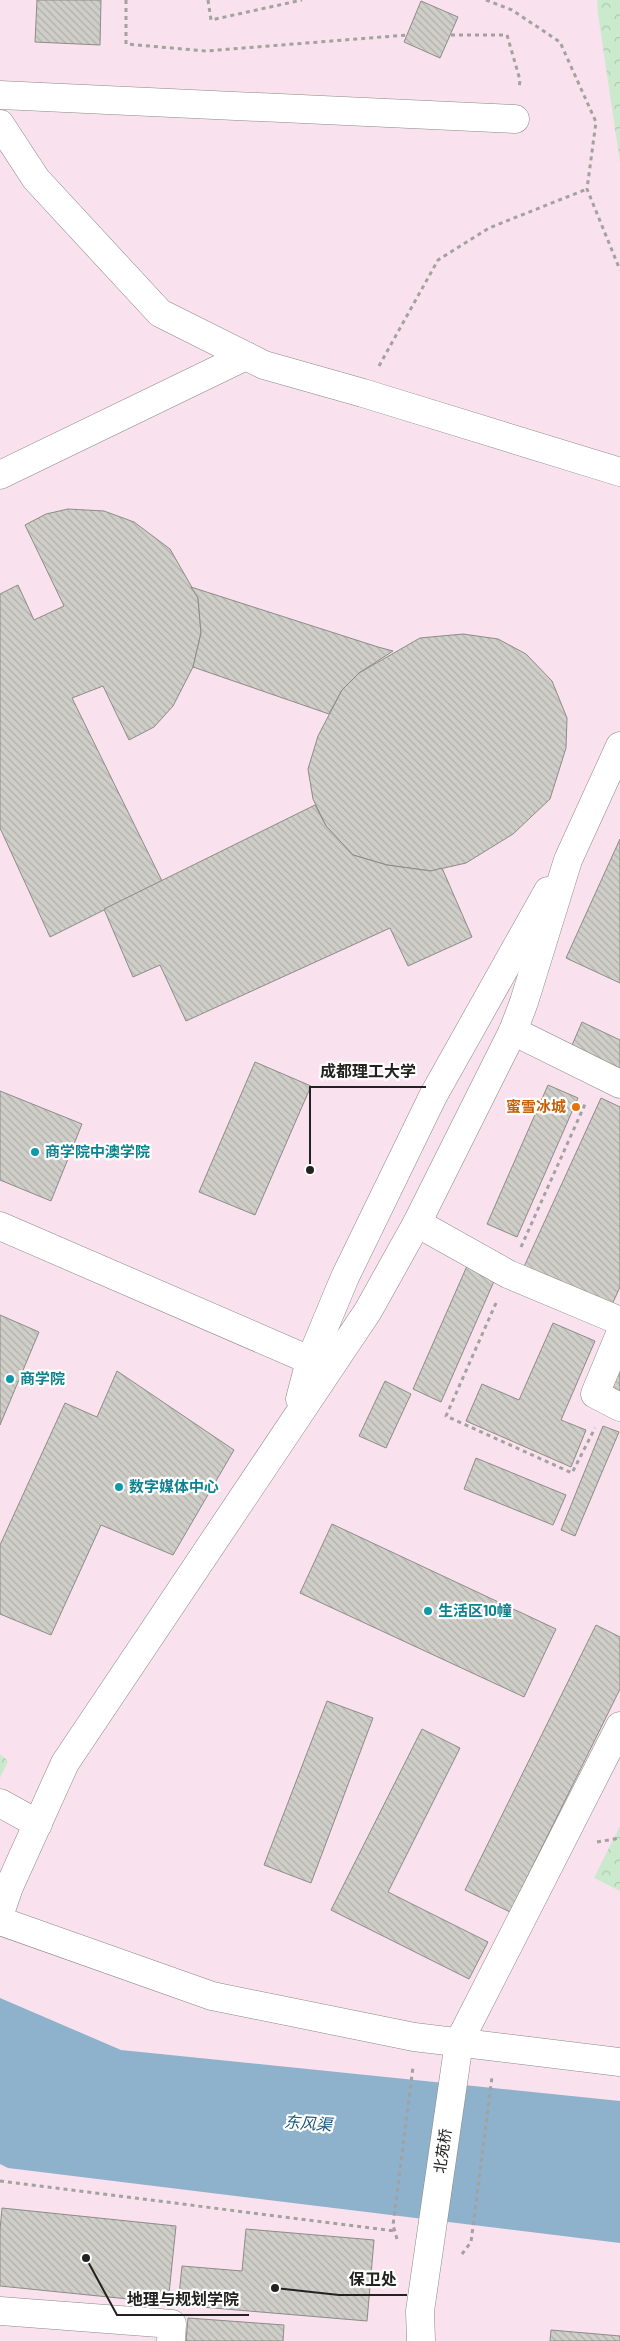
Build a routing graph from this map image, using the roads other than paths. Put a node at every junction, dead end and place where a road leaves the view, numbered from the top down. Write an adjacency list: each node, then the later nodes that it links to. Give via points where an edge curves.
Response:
1 (0, 94): 2 (street)
2 (515, 119)
3 (1, 127): 4 (street, via 36,179 160,313)
4 (246, 356): 5 (street, via 264,365); 6 (street)
5 (620, 472)
6 (0, 475)
7 (620, 746): 8 (street)
8 (568, 860): 9 (street); 15 (street, via 538,905 432,1096 345,1277)
9 (513, 1031): 10 (street); 11 (street)
10 (609, 1079)
11 (417, 1223): 13 (street, via 508,1274); 15 (street, via 368,1311)
12 (0, 1226): 15 (street)
13 (620, 1321)
14 (620, 1334): 16 (street, via 595,1394)
15 (320, 1365): 19 (street, via 294,1422 65,1763)
16 (620, 1407)
17 (620, 1726): 22 (street, 北苑桥)
18 (0, 1804): 19 (street)
19 (38, 1824): 20 (street)
20 (0, 1913)
21 (0, 1921): 22 (street, via 212,1996 414,2037)
22 (457, 2055): 23 (street); 26 (street, 北苑桥, via 420,2311)
23 (620, 2062)
24 (0, 2311): 25 (street, via 172,2324)
25 (171, 2341)
26 (421, 2341)

